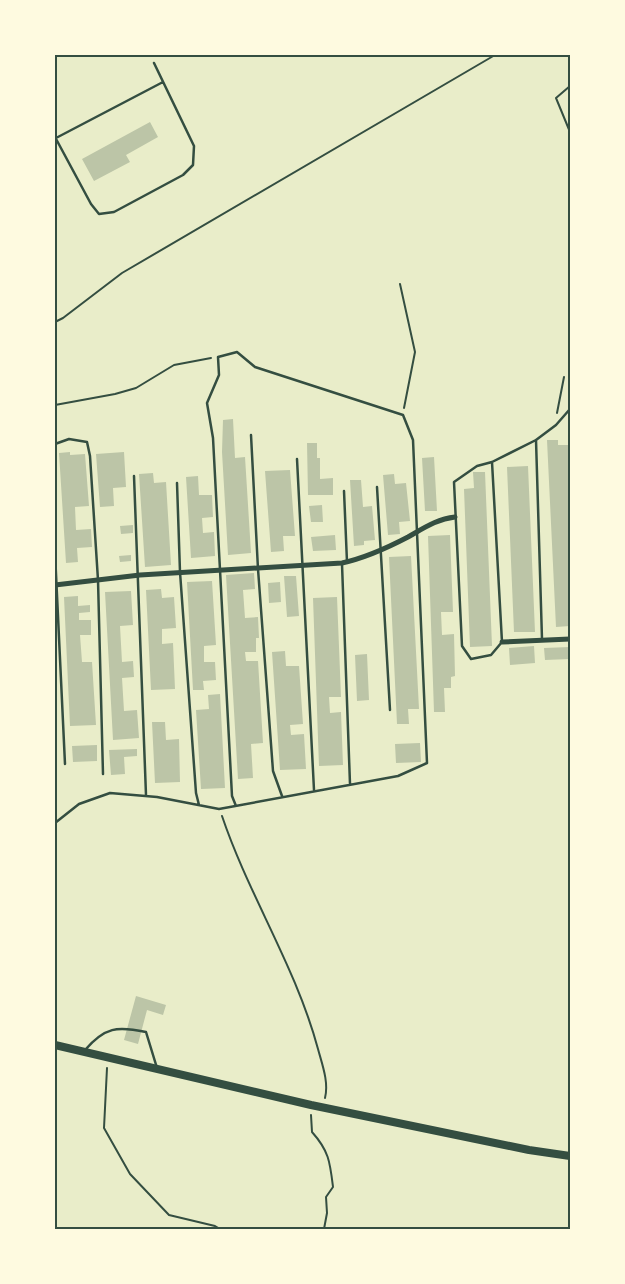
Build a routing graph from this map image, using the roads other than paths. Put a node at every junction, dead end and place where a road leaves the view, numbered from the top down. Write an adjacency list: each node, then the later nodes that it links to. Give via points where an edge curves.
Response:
1 (154, 63): 2 (lane)
2 (163, 82): 3 (lane); 3 (lane, via 194,146 193,165 183,175 114,212 99,214 91,204)
3 (55, 138)
4 (570, 410): 6 (lane)
5 (252, 435): 21 (lane)
6 (536, 440): 9 (lane); 26 (lane)
7 (55, 444): 24 (lane, via 69,440 87,442)
8 (297, 460): 19 (lane)
9 (492, 462): 14 (lane, via 477,466 454,482); 28 (lane)
10 (134, 476): 23 (lane)
11 (177, 483): 22 (lane)
12 (377, 488): 16 (lane)
13 (344, 491): 18 (lane)
14 (455, 517): 15 (street, via 440,518); 28 (lane, via 462,646 471,658 491,655)
15 (416, 532): 16 (street); 20 (lane, via 413,440 403,415 255,366 237,352 218,357 219,375 207,403 213,438); 32 (lane, via 427,763 398,776)
16 (380, 551): 18 (street); 29 (lane)
17 (55, 552): 25 (lane)
18 (345, 562): 19 (street); 32 (lane)
19 (303, 566): 21 (street); 33 (lane)
20 (220, 569): 21 (street); 22 (street); 37 (lane, via 232,796)
21 (258, 569): 35 (lane, via 273,771)
22 (180, 572): 23 (street); 36 (lane, via 196,793)
23 (140, 575): 24 (street); 34 (lane)
24 (98, 580): 25 (street); 31 (lane)
25 (56, 585): 30 (lane)
26 (542, 639): 27 (street); 28 (street)
27 (570, 639)
28 (502, 642)
29 (390, 710)
30 (65, 764)
31 (104, 774)
32 (350, 784): 33 (lane)
33 (314, 790): 35 (lane)
34 (146, 795): 36 (lane); 38 (lane, via 110,793 79,804)
35 (282, 796): 37 (lane)
36 (200, 806): 37 (lane, via 219,809)
37 (236, 806)
38 (55, 823)
39 (55, 1045): 40 (main road)
40 (84, 1052): 41 (main road); 41 (lane, via 98,1035 124,1027 146,1032)
41 (158, 1069): 42 (main road, via 311,1105)
42 (570, 1156)

